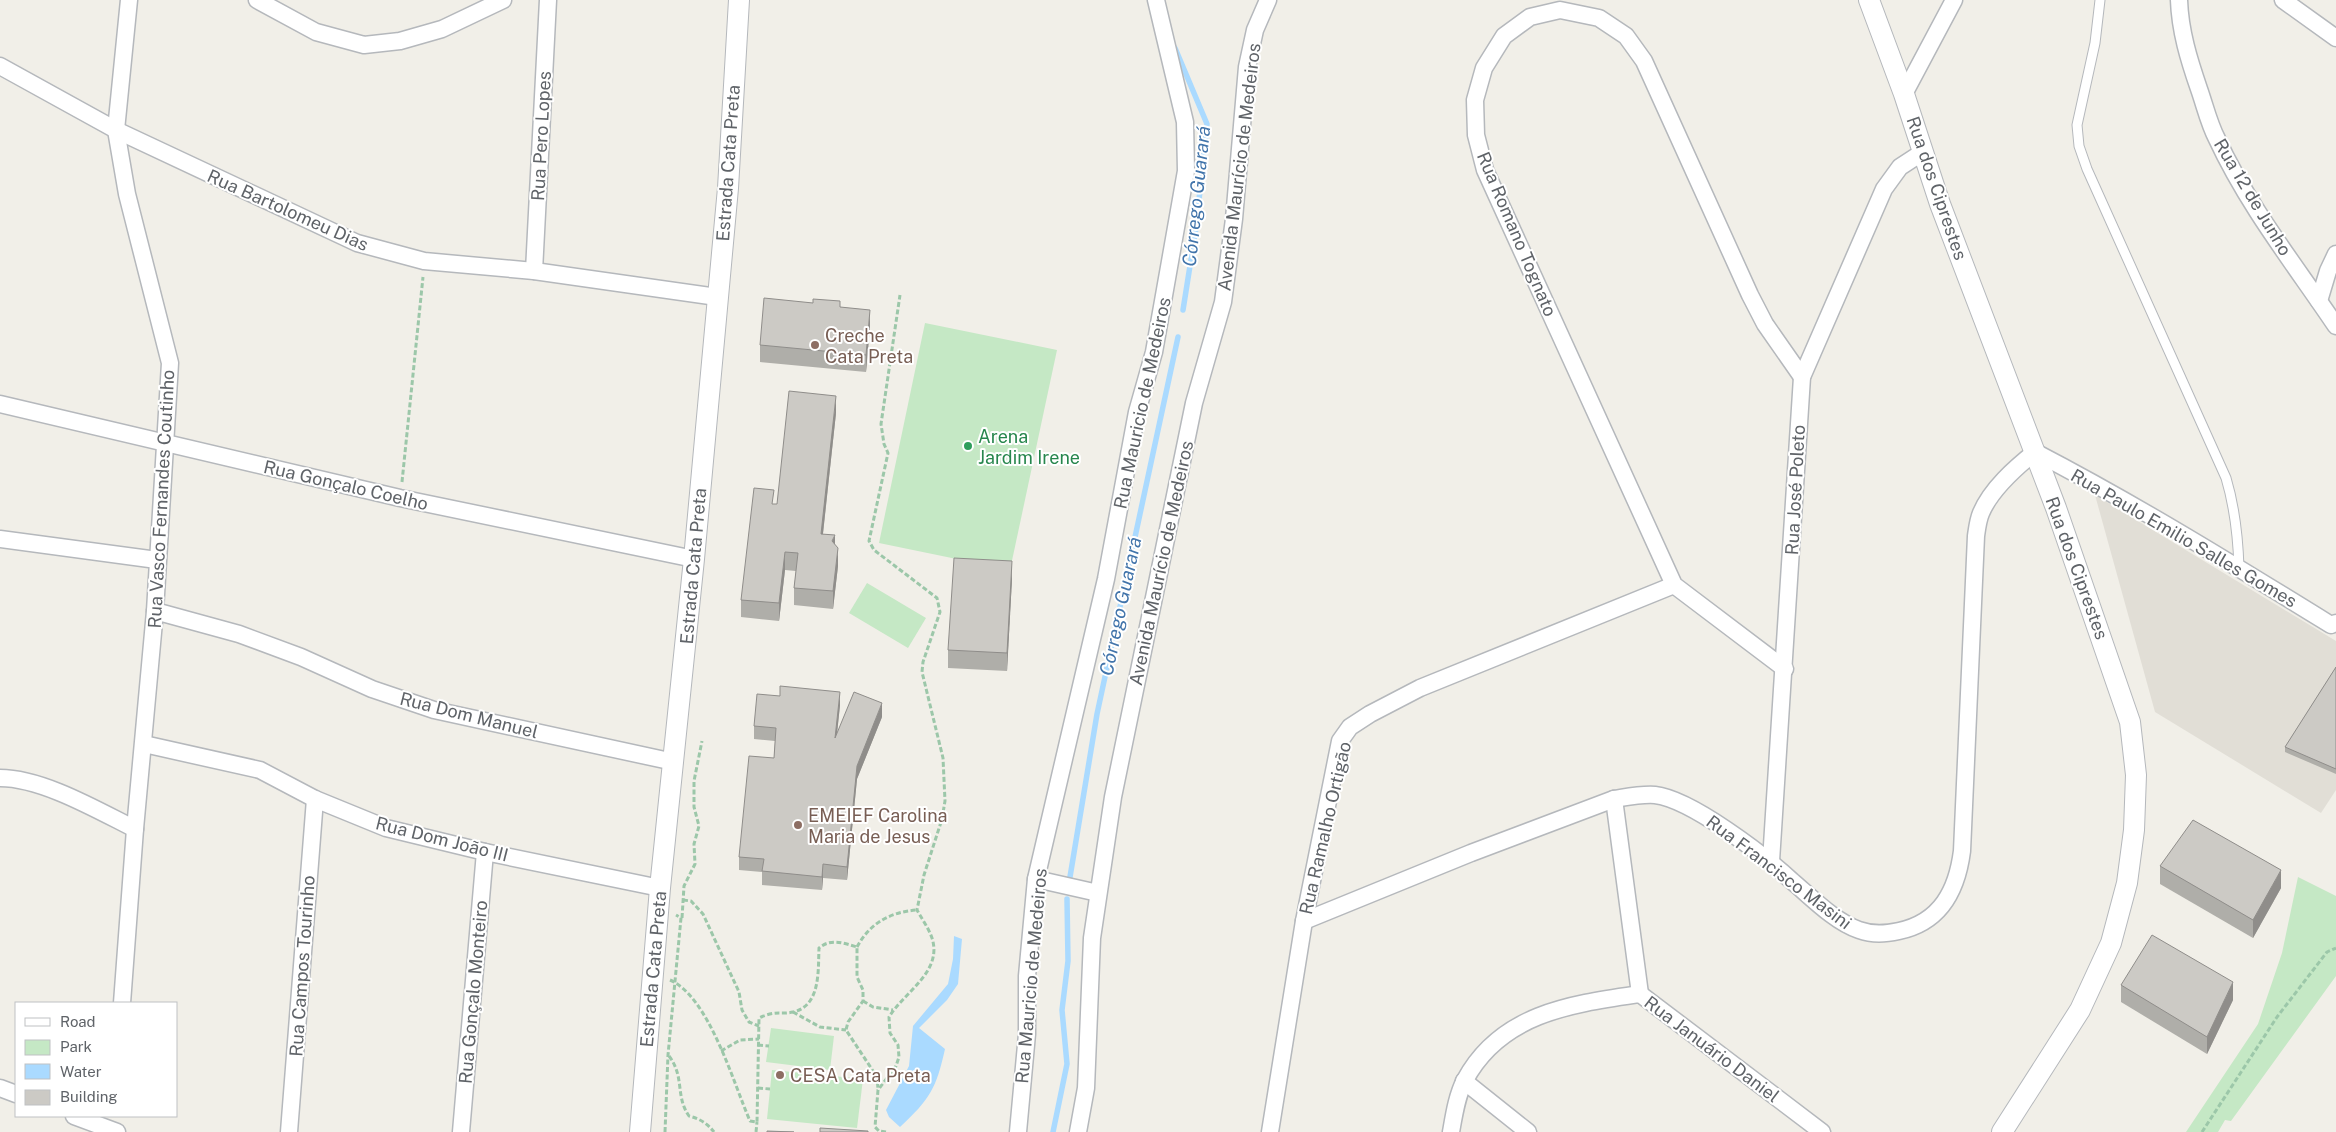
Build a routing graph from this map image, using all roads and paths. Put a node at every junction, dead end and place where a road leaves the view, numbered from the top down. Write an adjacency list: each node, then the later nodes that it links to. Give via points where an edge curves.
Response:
1 (129, 0): 16 (street, Rua Vasco Fernandes Coutinho)
2 (256, 0): 3 (street, via 316,32 364,45 400,41 442,29)
3 (503, 0)
4 (548, 0): 20 (street, Rua Pero Lopes)
5 (739, 0): 22 (street, Estrada Cata Preta, via 728,188)
6 (1156, 0): 47 (street, Rua Mauricio de Medeiros, via 1185,122 1186,171 1154,352 1137,412 1106,579)
7 (1268, 0): 49 (street, Avenida Maurício de Medeiros, via 1255,30 1248,67 1223,302 1194,403 1113,797)
8 (1869, 0): 15 (street, Rua dos Ciprestes)
9 (1954, 0): 15 (street)
10 (2100, 0): 33 (lane, via 2095,44 2077,126 2079,146 2226,478 2238,534)
11 (2179, 0): 23 (street, Rua 12 de Junho, via 2188,56 2216,138 2273,235)
12 (2283, 0): 13 (street)
13 (2336, 38)
14 (0, 66): 16 (street, Rua Bartolomeu Dias)
15 (1904, 94): 17 (street, Rua dos Ciprestes)
16 (116, 130): 19 (street, Rua Bartolomeu Dias, via 357,243); 27 (street, Rua Vasco Fernandes Coutinho, via 127,194 170,363)
17 (1923, 152): 25 (street, Rua José Poleto, via 1900,166 1884,189); 28 (street, Rua dos Ciprestes)
18 (2336, 254): 23 (street)
19 (424, 261): 20 (street, Rua Bartolomeu Dias); 29 (path)
20 (534, 271): 22 (street, Rua Bartolomeu Dias)
21 (900, 295): 52 (path, via 881,424 888,453 869,541 874,550 932,595 940,606 922,672 943,758 944,801)
22 (717, 297): 31 (street, Estrada Cata Preta)
23 (2319, 301): 24 (street, Rua 12 de Junho)
24 (2336, 326)
25 (1802, 377): 34 (street, Rua Romano Tognato, via 1765,324 1750,295 1644,61 1626,36 1599,18 1560,10 1530,17 1504,36 1484,68 1475,100 1476,135 1485,170); 37 (street, Rua José Poleto)
26 (0, 404): 27 (street, Rua Gonçalo Coelho)
27 (166, 442): 29 (street, Rua Gonçalo Coelho); 32 (street, Rua Vasco Fernandes Coutinho)
28 (2035, 452): 33 (street, Rua Paulo Emilio Salles Gomes, via 2090,480); 46 (street, Rua Francisco Masini, via 2018,466 1980,514 1976,536 1962,851 1959,875 1946,902 1928,920 1905,929 1880,935 1857,930 1824,909); 94 (street, Rua dos Ciprestes, via 2130,722 2136,775 2134,830 2127,883 2111,943 2080,1010)
29 (400, 498): 31 (street, Rua Gonçalo Coelho)
30 (0, 539): 32 (street)
31 (694, 559): 40 (street, Estrada Cata Preta)
32 (157, 560): 35 (street, Rua Vasco Fernandes Coutinho)
33 (2239, 568): 36 (street, Rua Paulo Emilio Salles Gomes)
34 (1674, 585): 37 (street, Rua Romano Tognato); 54 (street, Rua Ramalho Ortigão, via 1420,688 1350,728 1340,741)
35 (155, 611): 39 (street, Rua Vasco Fernandes Coutinho); 40 (street, Rua Dom Manuel, via 239,634 372,689 434,710)
36 (2333, 624)
37 (1785, 669): 46 (street, Rua José Poleto)
38 (702, 741): 50 (path, via 694,781 694,807 700,826 694,844 695,864 684,886)
39 (144, 744): 43 (street, Rua Dom João III, via 260,770); 44 (street, Rua Vasco Fernandes Coutinho)
40 (674, 762): 48 (street, Estrada Cata Preta)
41 (0, 778): 44 (street, via 19,778)
42 (1614, 799): 46 (street, Rua Francisco Masini, via 1656,795 1675,801 1697,811); 54 (street, Rua Francisco Masini); 59 (street)
43 (315, 800): 45 (street, Rua Dom João III, via 386,828); 81 (street, Rua Campos Tourinho)
44 (135, 829): 60 (street, Rua Vasco Fernandes Coutinho)
45 (485, 852): 48 (street, Rua Dom João III); 82 (street, Rua Gonçalo Monteiro)
46 (1771, 861)
47 (1036, 879): 49 (street); 88 (street, Rua Mauricio de Medeiros)
48 (660, 888): 51 (street, Estrada Cata Preta)
49 (1098, 893): 89 (street, Avenida Maurício de Medeiros, via 1092,947 1086,1088)
50 (683, 900): 53 (path); 64 (path, via 691,901 703,914 739,992 742,1010 749,1022)
51 (658, 910): 53 (path); 57 (street, Estrada Cata Preta)
52 (917, 910): 55 (path, via 901,911 881,920 865,932); 62 (path, via 932,937 931,966)
53 (682, 918): 58 (path)
54 (1304, 921): 90 (street, Rua Ramalho Ortigão)
55 (857, 947): 61 (path, via 857,977 863,990); 63 (path, via 826,942 819,948 818,975 812,1000)
56 (2336, 948): 95 (path, via 2327,952 2277,1017)
57 (652, 979): 58 (path); 69 (street, Estrada Cata Preta)
58 (675, 982): 70 (path, via 691,995 705,1014); 71 (path)
59 (1640, 994): 72 (street, Rua Januário Daniel, via 1575,1004 1522,1022 1502,1034); 93 (street, Rua Januário Daniel)
60 (122, 1002)
61 (863, 1002): 62 (path); 65 (path)
62 (893, 1010): 76 (path, via 889,1017 890,1033 898,1045 899,1057)
63 (793, 1012): 64 (path, via 772,1012 759,1018); 65 (path, via 820,1028)
64 (759, 1026): 66 (path)
65 (846, 1030): 76 (path, via 876,1077)
66 (758, 1039): 67 (path); 70 (path, via 740,1040)
67 (758, 1045): 68 (path); 74 (path)
68 (769, 1046)
69 (646, 1048): 71 (path, via 662,1049); 83 (street, Estrada Cata Preta)
70 (721, 1051): 79 (path, via 750,1121)
71 (668, 1055): 84 (path); 85 (path, via 677,1067 682,1107 689,1116 699,1119)
72 (1464, 1081): 91 (street, Rua Januário Daniel); 92 (street)
73 (0, 1088): 77 (street)
74 (758, 1088): 75 (path); 79 (path)
75 (770, 1089)
76 (878, 1090): 87 (path, via 875,1127)
77 (15, 1094)
78 (77, 1117): 80 (street)
79 (757, 1122): 86 (path)
80 (114, 1128)
81 (289, 1132)
82 (461, 1132)
83 (640, 1132)
84 (665, 1132)
85 (714, 1132)
86 (756, 1132)
87 (886, 1132)
88 (1018, 1132)
89 (1078, 1132)
90 (1270, 1132)
91 (1451, 1132)
92 (1528, 1132)
93 (1822, 1132)
94 (2002, 1132)
95 (2202, 1132)

